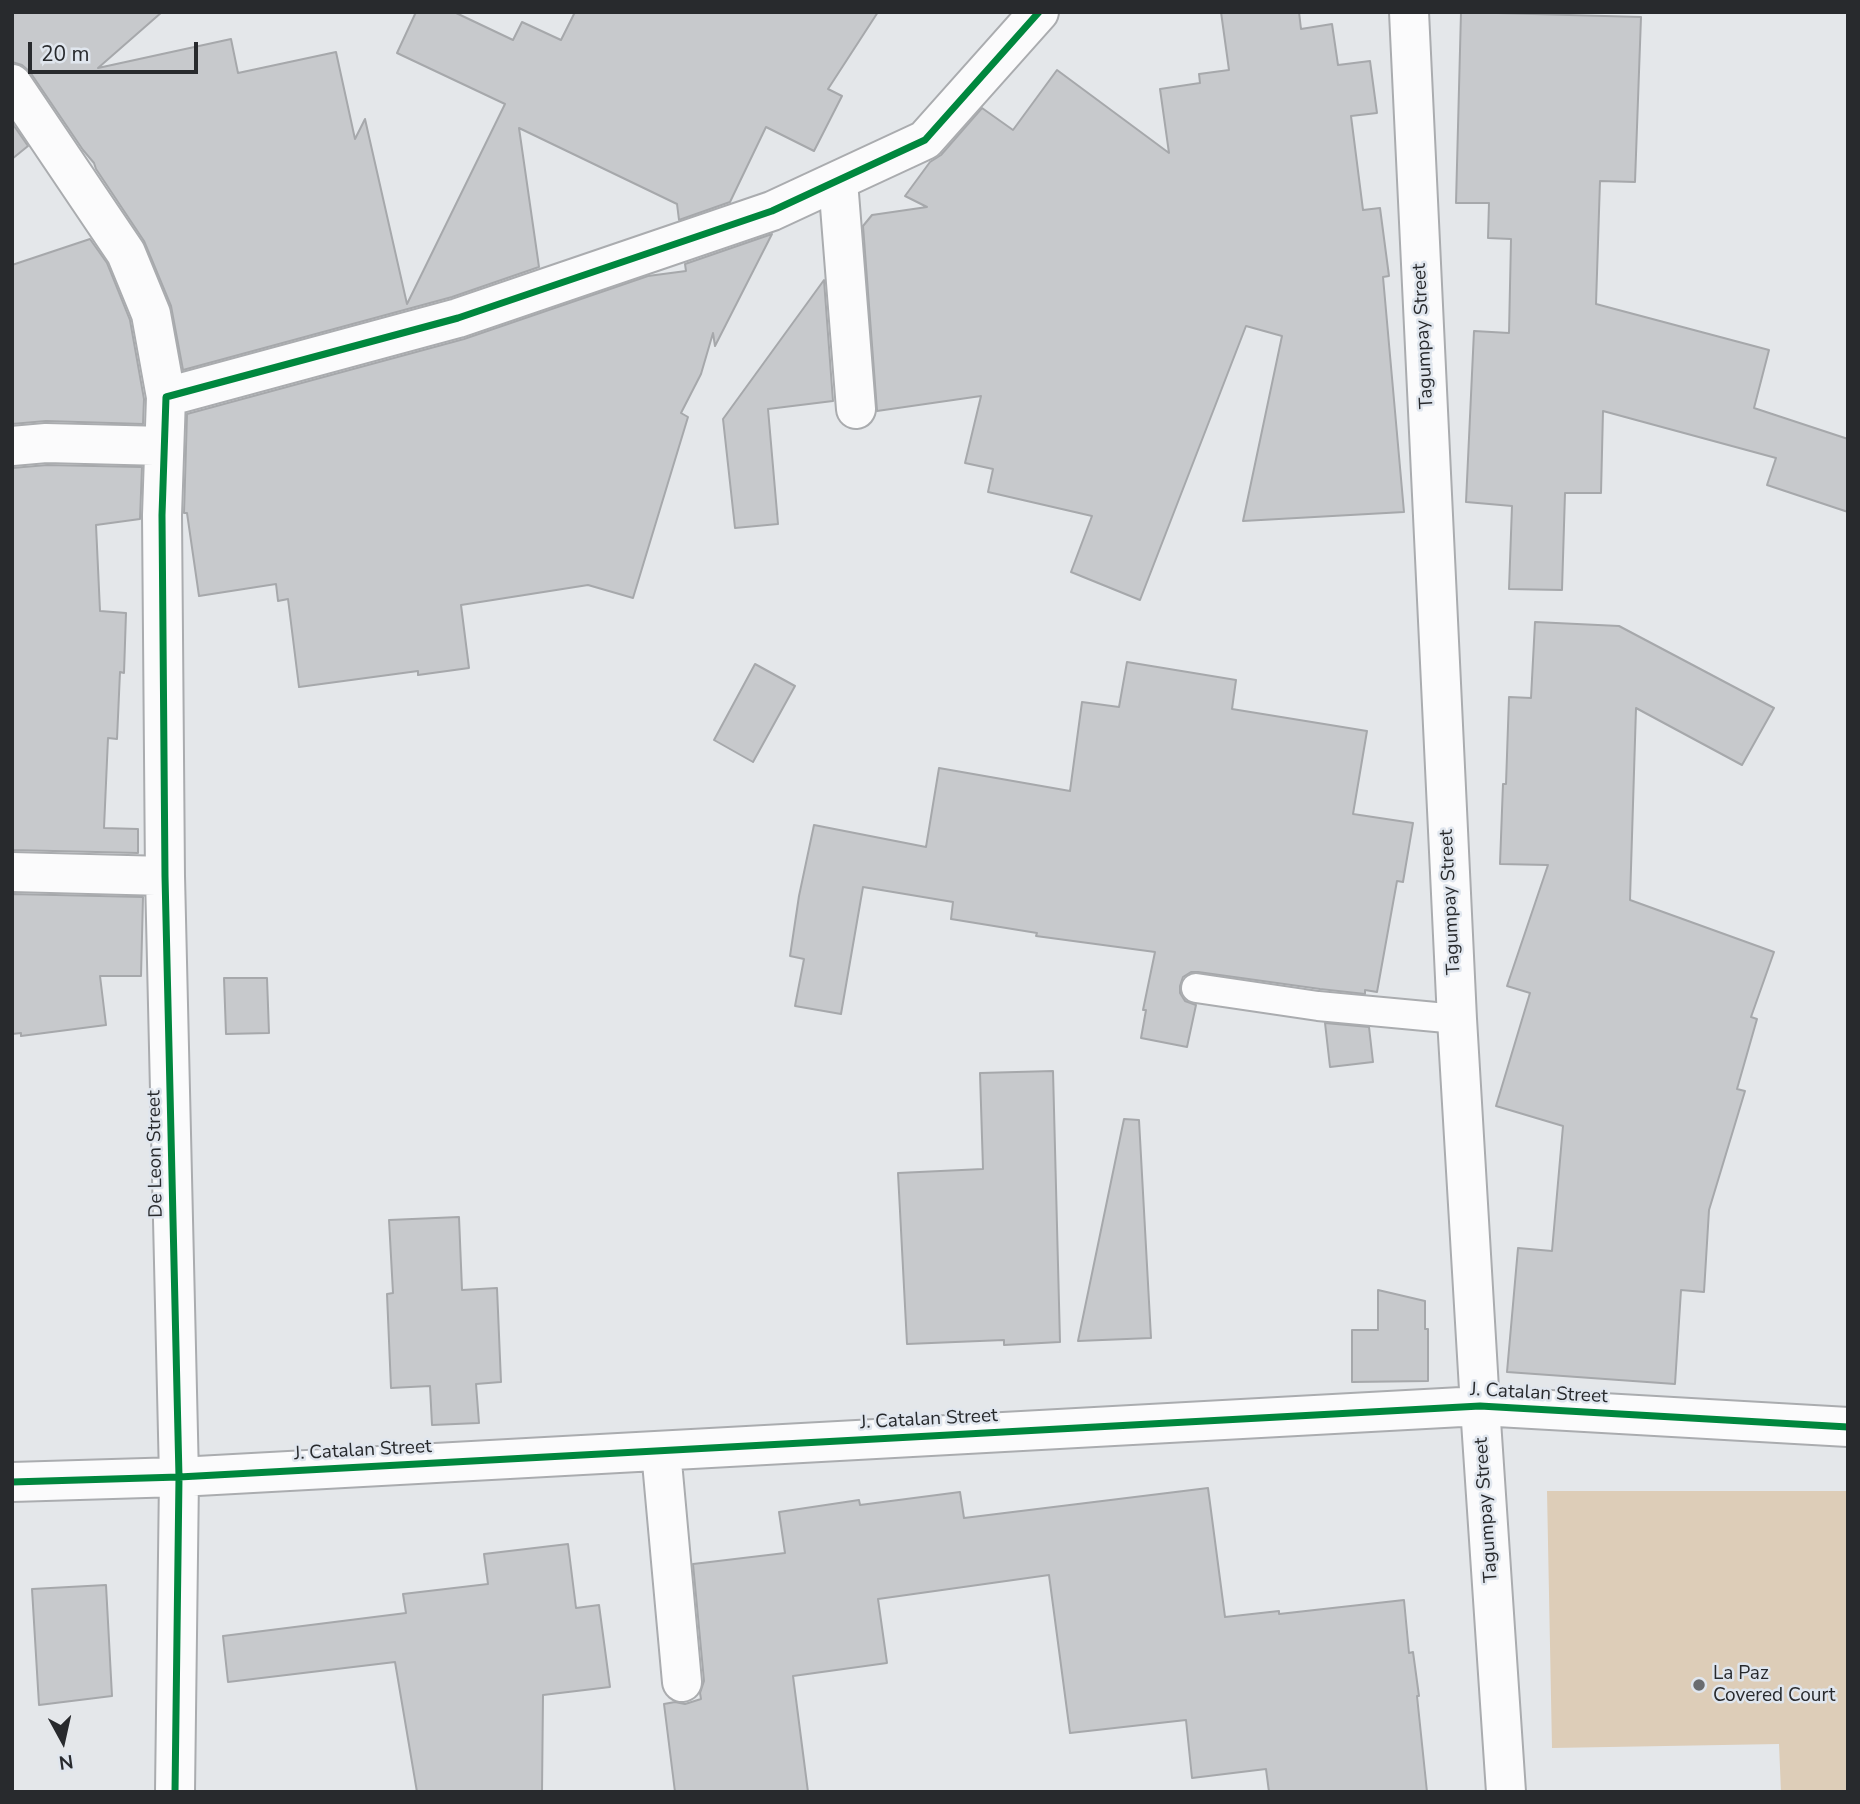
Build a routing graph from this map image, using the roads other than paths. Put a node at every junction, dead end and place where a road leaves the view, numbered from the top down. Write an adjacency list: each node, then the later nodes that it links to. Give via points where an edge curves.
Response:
1 (1039, 12): 4 (street, via 925,140)
2 (1409, 12): 12 (street, Tagumpay Street)
3 (12, 84): 5 (street, De Leon Street, via 126,253 151,314)
4 (838, 181): 5 (street, via 772,211 458,318); 6 (street)
5 (166, 397): 8 (street, De Leon Street)
6 (856, 409)
7 (12, 446): 8 (street)
8 (164, 446): 10 (street, De Leon Street)
9 (12, 872): 10 (street)
10 (165, 876): 16 (street, De Leon Street)
11 (1196, 988): 12 (lane)
12 (1457, 1019): 13 (street, Tagumpay Street)
13 (1480, 1406): 14 (street, J. Catalan Street); 15 (street, J. Catalan Street); 20 (street, Tagumpay Street)
14 (1848, 1427)
15 (661, 1451): 16 (street, J. Catalan Street); 18 (street)
16 (179, 1477): 17 (street, J. Catalan Street); 19 (street, De Leon Street)
17 (12, 1482)
18 (682, 1682)
19 (175, 1792)
20 (1506, 1792)

